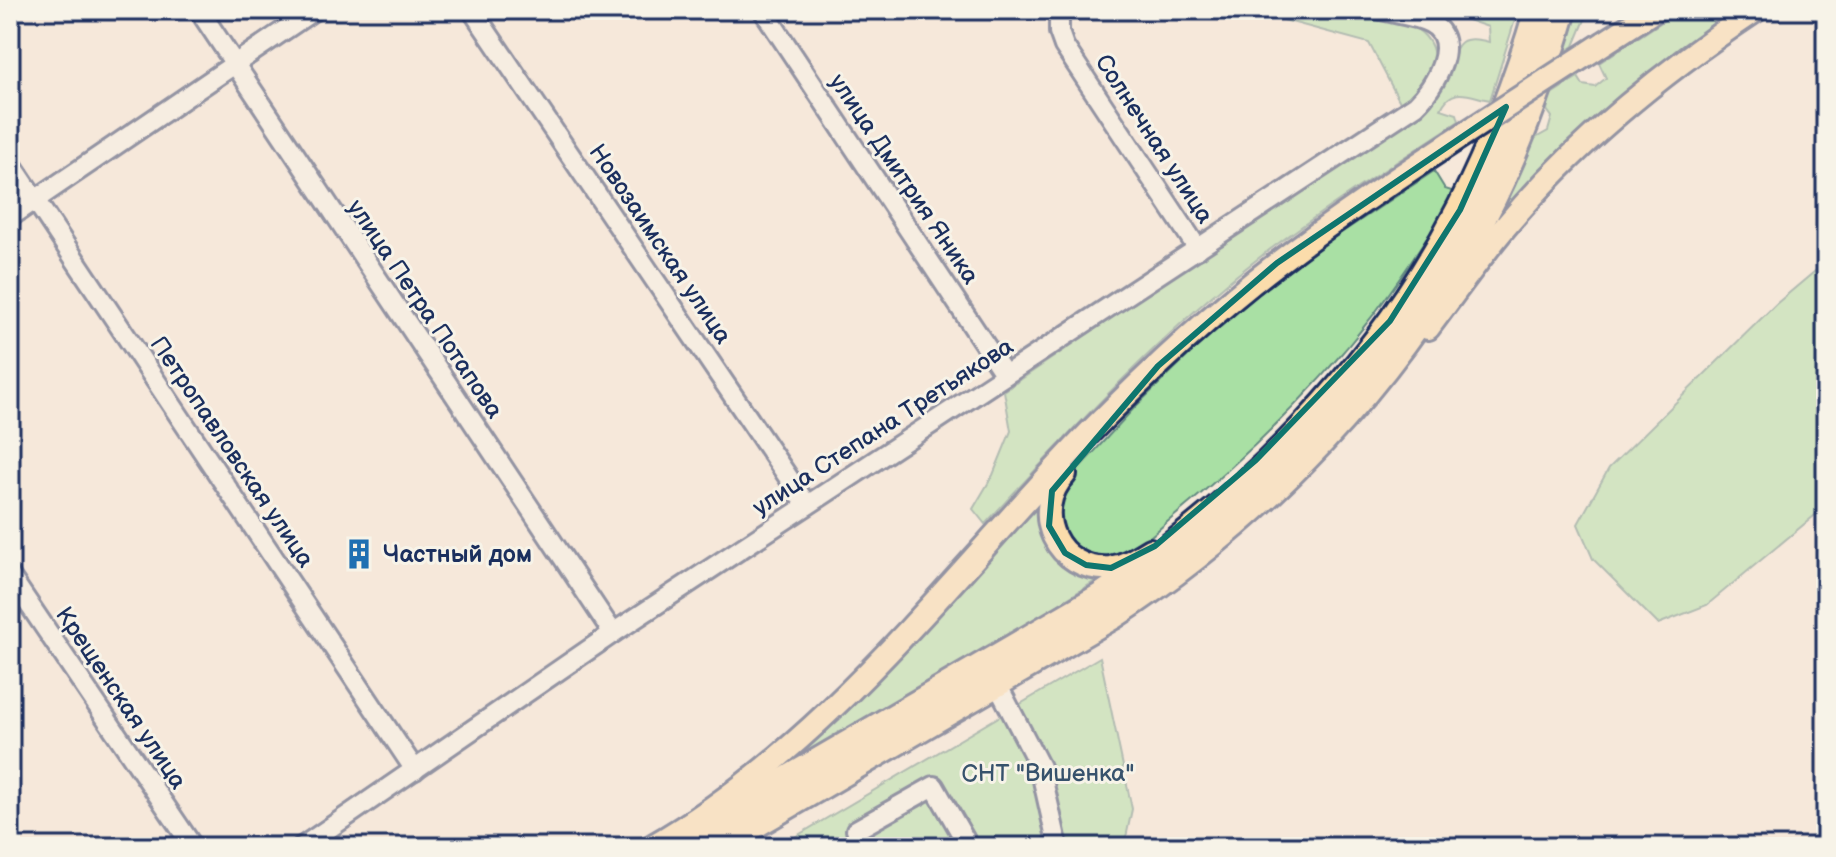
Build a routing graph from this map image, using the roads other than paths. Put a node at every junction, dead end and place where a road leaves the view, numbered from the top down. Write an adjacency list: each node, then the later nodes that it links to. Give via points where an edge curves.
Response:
1 (199, 10): 11 (street, улица Петра Потапова)
2 (314, 10): 11 (street)
3 (472, 10): 19 (street, Новозаимская улица)
4 (763, 10): 18 (street, улица Дмитрия Яника)
5 (1059, 10): 15 (street, Солнечная улица, via 1064,46)
6 (1381, 10): 15 (street, улица Степана Третьякова, via 1439,31 1445,50 1436,80 1423,99)
7 (1538, 10): 16 (highway, via 1482,164 1435,253)
8 (1563, 10): 20 (highway, via 1505,171 1430,304 1330,431)
9 (1655, 10): 17 (main road, bridge, via 1277,263)
10 (1756, 10): 20 (main road, via 1663,76 1577,151 1506,226 1348,427 1305,471)
11 (233, 64): 13 (street); 22 (street, улица Петра Потапова)
12 (10, 162): 13 (street, Петропавловская улица)
13 (35, 200): 14 (street); 24 (street, Петропавловская улица)
14 (10, 217)
15 (1198, 249): 18 (street, улица Степана Третьякова)
16 (1390, 321): 17 (main road, via 1196,515 1130,562 1111,568 1086,565 1065,553 1052,536 1047,517 1052,491); 29 (highway, via 1273,458 1161,555 1064,619)
17 (1158, 366): 28 (main road, via 1055,469 857,686 737,790)
18 (1005, 375): 19 (street, улица Степана Третьякова)
19 (807, 505): 22 (street, улица Степана Третьякова)
20 (1217, 541): 23 (highway, via 1145,595)
21 (10, 576): 26 (street, Крещенская улица)
22 (613, 633): 24 (street, улица Степана Третьякова)
23 (997, 684): 30 (highway); 32 (street, via 1040,767)
24 (415, 770): 27 (street, улица Степана Третьякова)
25 (856, 830): 31 (street, via 934,786)
26 (193, 847)
27 (302, 847)
28 (651, 847)
29 (672, 847)
30 (716, 847)
31 (969, 847)
32 (1058, 847)

